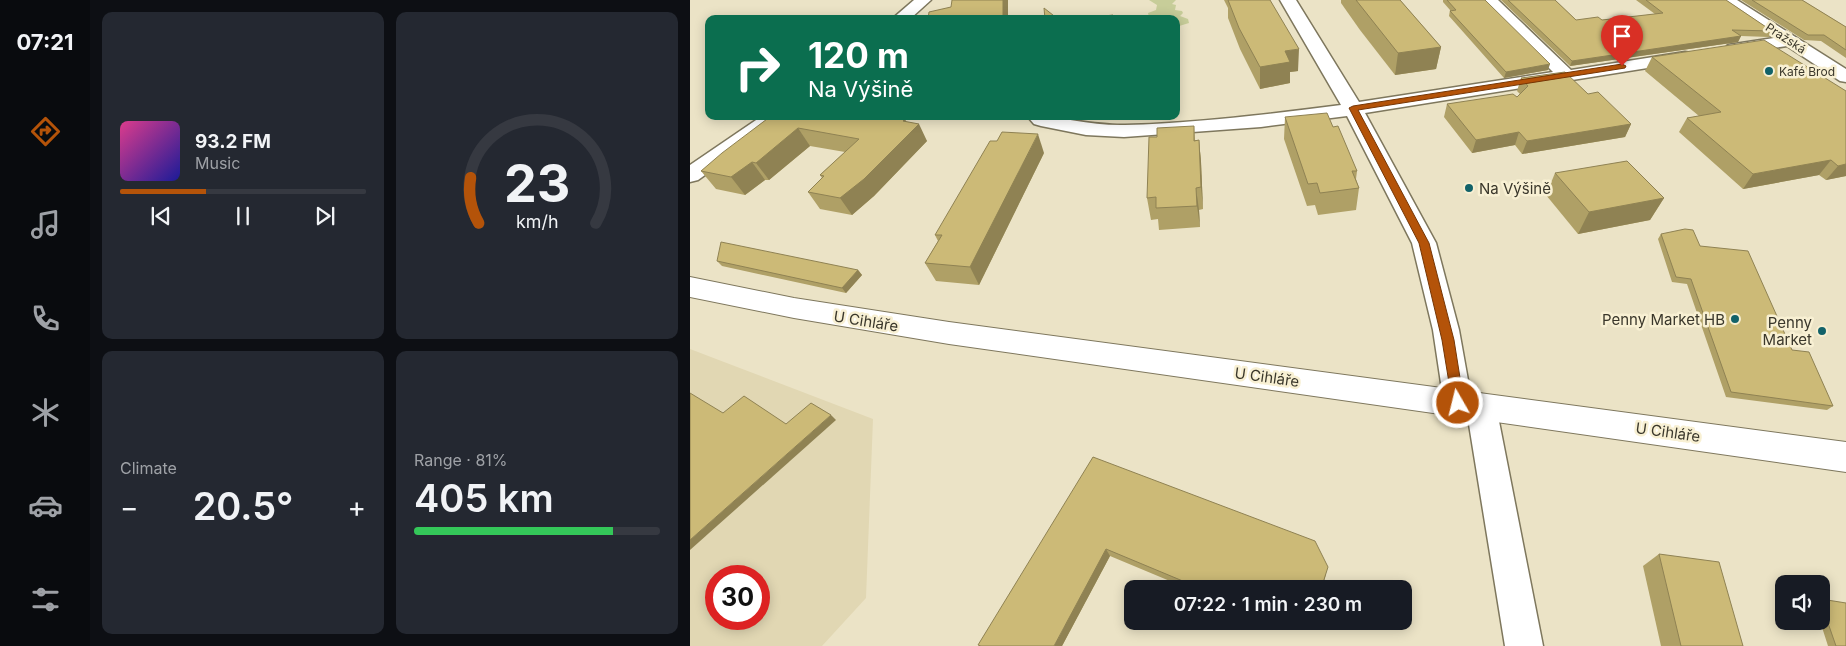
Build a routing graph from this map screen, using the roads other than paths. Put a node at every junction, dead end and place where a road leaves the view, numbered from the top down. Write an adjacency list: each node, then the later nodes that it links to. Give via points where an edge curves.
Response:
1 (923, 0): 5 (street)
2 (1288, 0): 11 (street)
3 (1489, 0): 9 (street)
4 (1726, 0): 6 (street, Pražská)
5 (905, 15)
6 (1790, 40): 7 (street); 10 (street, Pražská)
7 (1722, 51)
8 (1702, 54): 9 (street)
9 (1566, 75): 11 (street)
10 (1846, 77)
11 (1353, 108): 13 (street, via 1260,121 1124,131 1086,129); 16 (street, via 1424,243 1446,330)
12 (769, 120): 14 (street)
13 (1041, 120)
14 (690, 175)
15 (690, 287): 16 (main road, U Cihláře, via 888,324)
16 (1470, 405): 17 (main road, U Cihláře); 18 (street)
17 (1846, 457)
18 (1524, 646)

